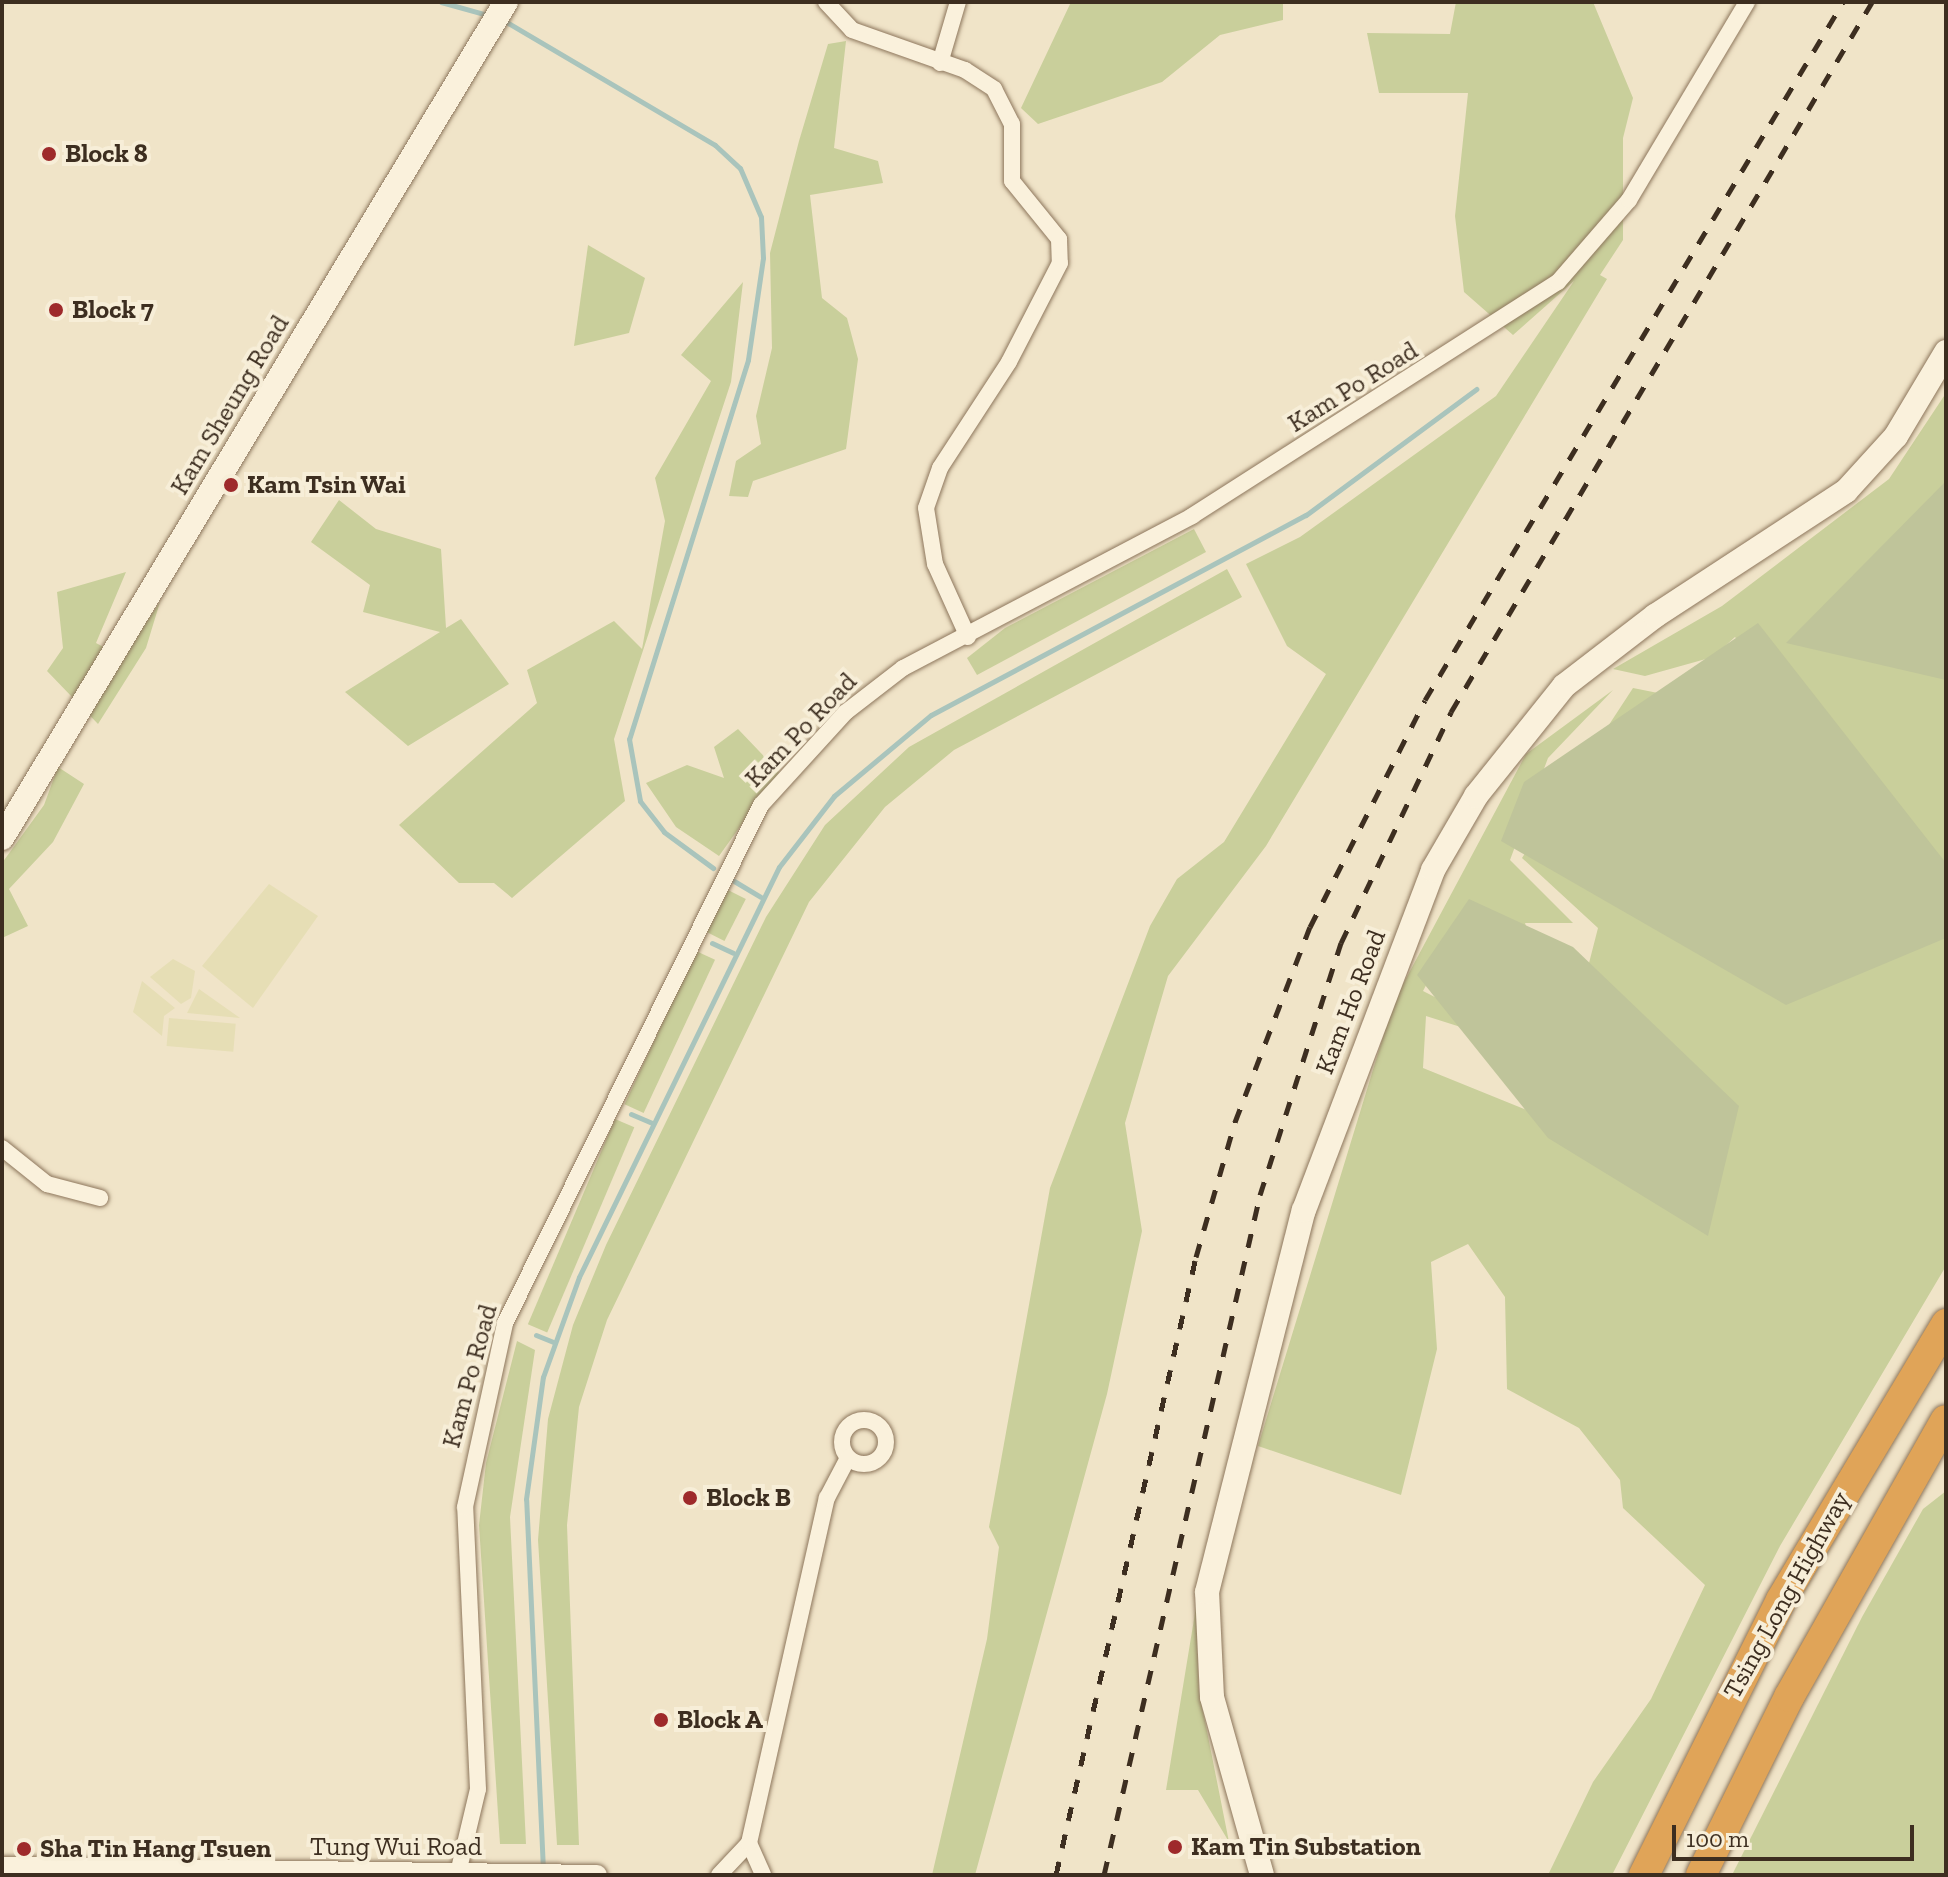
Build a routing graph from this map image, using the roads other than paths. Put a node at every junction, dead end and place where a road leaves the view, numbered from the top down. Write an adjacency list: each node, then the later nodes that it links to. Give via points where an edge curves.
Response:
1 (506, 2): 8 (main road, Kam Sheung Road)
2 (826, 2): 5 (street, via 852,30)
3 (958, 2): 5 (street)
4 (1747, 2): 7 (street, Kam Po Road, via 1629,200 1558,282 1192,516)
5 (940, 63): 7 (street, via 979,78 1004,101 1012,124 1012,181 1055,229 1061,251 1009,362 928,500 929,544)
6 (1946, 352): 20 (main road, Kam Ho Road, via 1896,436 1846,491 1655,616 1564,686 1476,796 1428,882 1304,1210 1207,1592 1212,1697)
7 (968, 637): 16 (street, Kam Po Road, via 872,689 761,805 505,1323 465,1507 478,1789)
8 (4, 830)
9 (2, 1148): 10 (street, via 47,1184)
10 (100, 1198)
11 (1946, 1324): 21 (highway, Tsing Long Highway, via 1781,1600)
12 (1946, 1420): 22 (highway, Tsing Long Highway, via 1796,1683)
13 (848, 1458): 14 (street, via 827,1498)
14 (749, 1843): 18 (street); 19 (street)
15 (2, 1867): 16 (street, Tung Wui Road)
16 (465, 1873): 17 (street, Tung Wui Road)
17 (597, 1875)
18 (719, 1875)
19 (763, 1875)
20 (1262, 1875)
21 (1644, 1875)
22 (1701, 1875)

